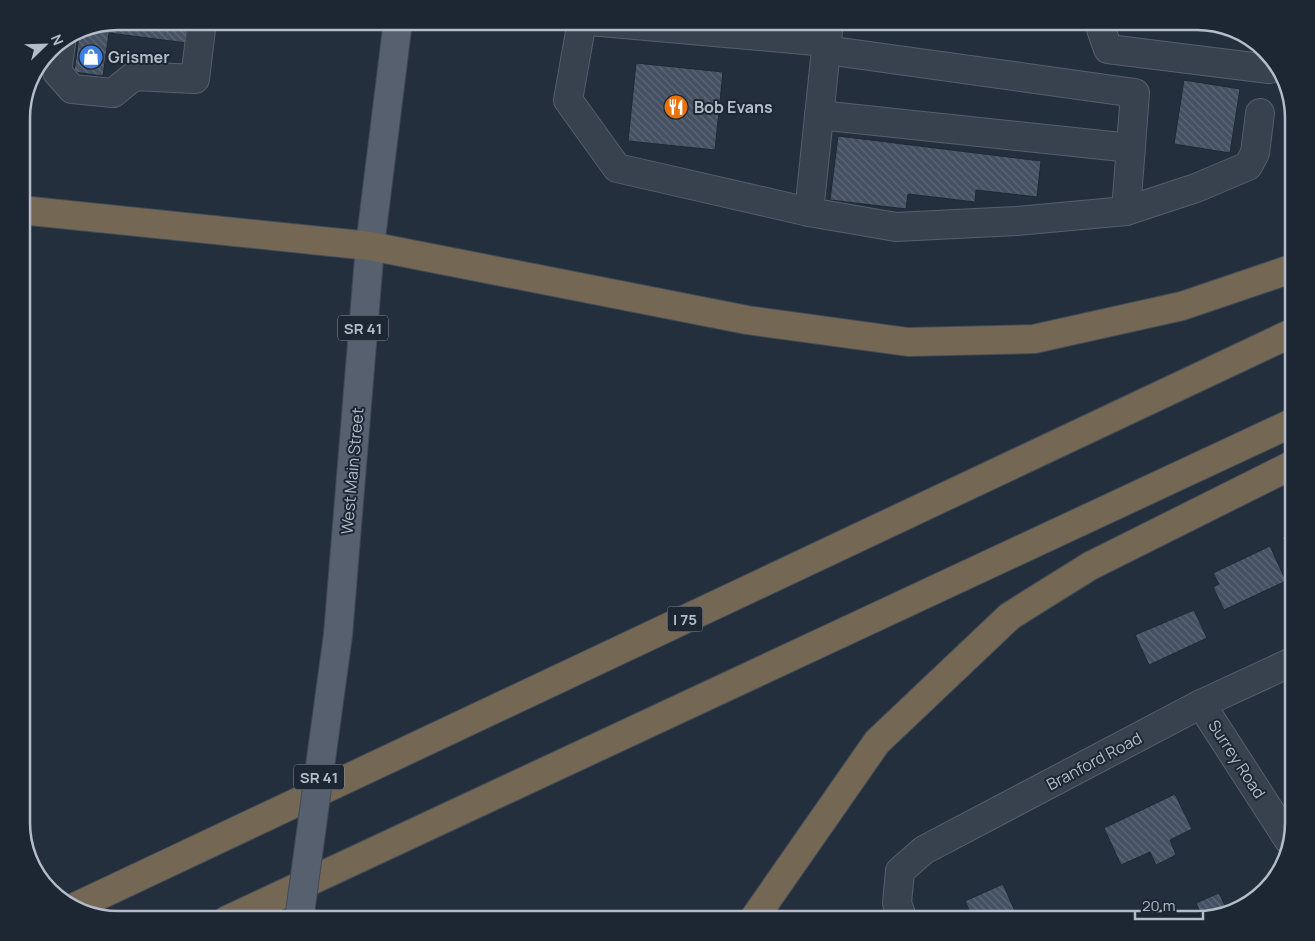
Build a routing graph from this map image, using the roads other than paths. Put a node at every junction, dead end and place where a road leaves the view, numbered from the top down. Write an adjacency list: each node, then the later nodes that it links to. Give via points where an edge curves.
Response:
1 (201, 30): 8 (street, via 195,79 134,76 113,92 72,89)
2 (397, 30): 15 (main road, West Main Street / SR 41)
3 (580, 30): 14 (street, via 568,100 617,168)
4 (715, 30): 6 (street)
5 (1102, 30): 7 (street, via 1108,49)
6 (827, 38): 10 (street); 11 (street, via 1135,93)
7 (1270, 68)
8 (57, 70)
9 (1260, 114): 13 (street, via 1255,153 1248,166 1196,188)
10 (819, 115): 11 (street); 14 (street)
11 (1131, 148): 13 (street)
12 (30, 211): 15 (highway)
13 (1126, 211): 14 (street, via 896,227)
14 (809, 212)
15 (370, 246): 16 (highway, via 747,320 908,342 1034,340 1182,306); 25 (main road, West Main Street / SR 41, bridge, via 338,635)
16 (1285, 271)
17 (1285, 336): 23 (highway, I 75)
18 (1285, 426): 24 (highway)
19 (1285, 468): 26 (highway, via 1090,566 1010,616 877,742)
20 (1285, 665): 21 (street, Branford Road)
21 (1201, 704): 22 (street, Surrey Road); 27 (street, Branford Road, via 924,850 900,870 897,902)
22 (1284, 833)
23 (83, 903)
24 (246, 911)
25 (300, 911)
26 (759, 911)
27 (900, 911)

